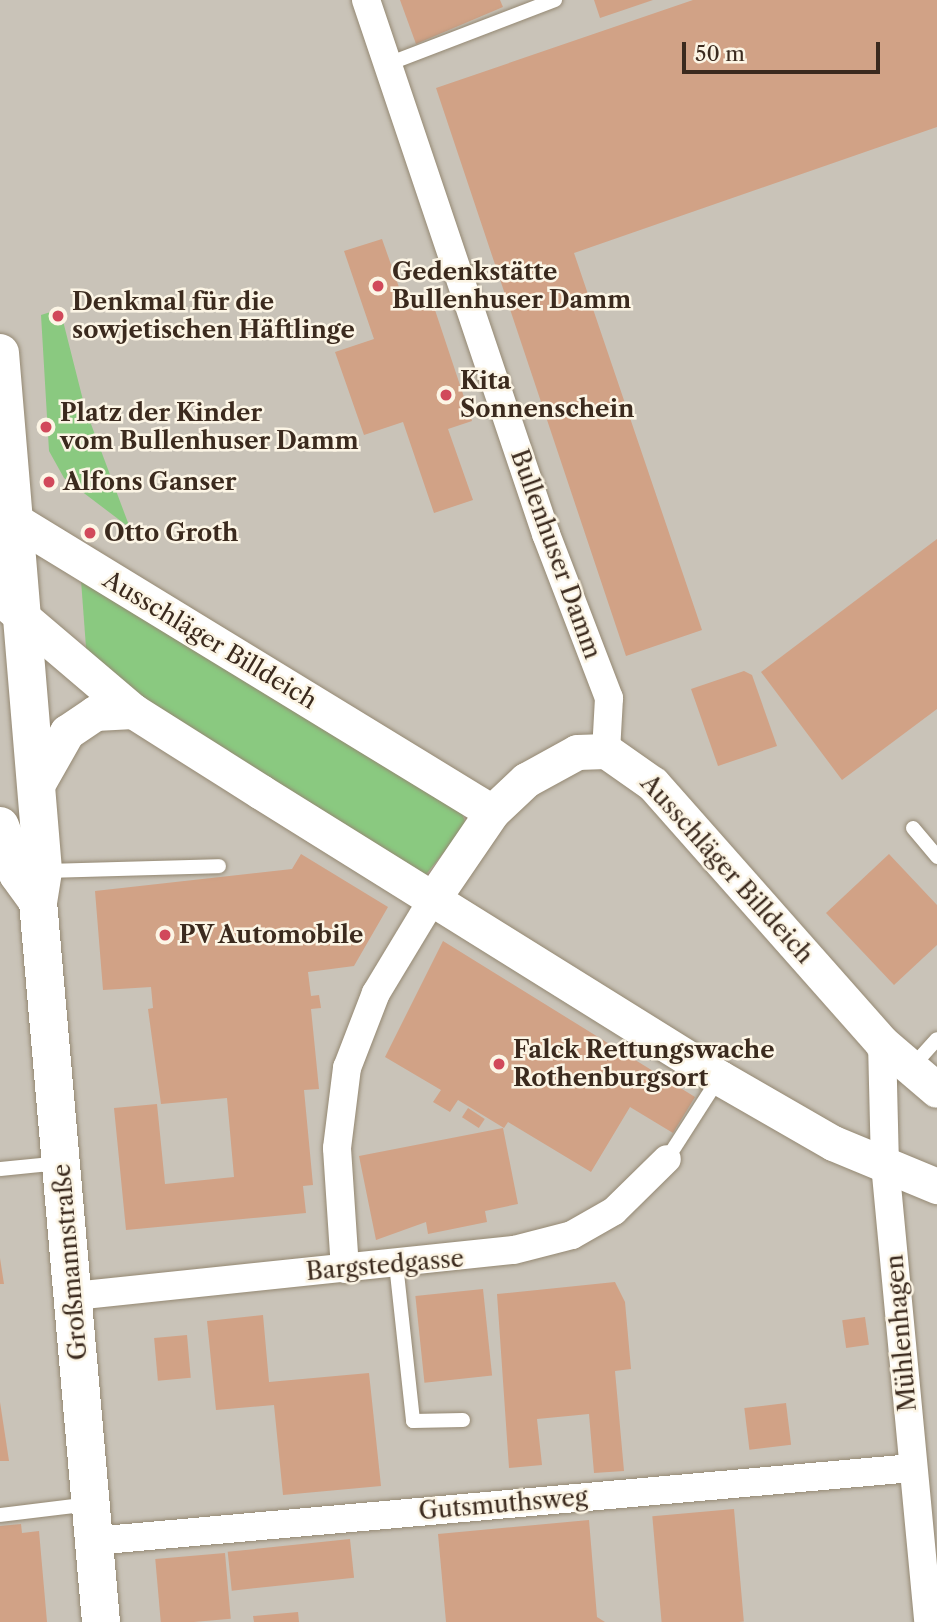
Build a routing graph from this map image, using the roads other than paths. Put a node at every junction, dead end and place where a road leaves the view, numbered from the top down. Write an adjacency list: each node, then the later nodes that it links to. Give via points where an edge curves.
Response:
1 (366, 0): 3 (street, Bullenhuser Damm)
2 (555, 0): 3 (lane)
3 (388, 64): 8 (street, Bullenhuser Damm, via 546,534 609,698)
4 (0, 353): 5 (main road, Großmannstraße)
5 (7, 516): 6 (main road, Großmannstraße); 10 (street, Ausschläger Billdeich)
6 (10, 606): 7 (street); 9 (main road, Großmannstraße)
7 (133, 711): 9 (street, via 101,711 66,732); 16 (street)
8 (606, 751): 10 (street, via 577,751 542,766); 18 (street, Ausschläger Billdeich, via 653,784)
9 (37, 785): 15 (main road, Großmannstraße)
10 (492, 812): 16 (street)
11 (913, 828): 13 (lane)
12 (2, 835): 15 (main road, via 18,874)
13 (937, 857)
14 (219, 866): 15 (lane)
15 (40, 886): 22 (main road, Großmannstraße)
16 (432, 900): 19 (street); 27 (street, via 376,993 347,1068 337,1148)
17 (937, 1039): 20 (lane)
18 (882, 1043): 20 (street, Ausschläger Billdeich); 23 (street, Mühlenhagen)
19 (720, 1078): 21 (lane); 23 (street, via 833,1143)
20 (923, 1080)
21 (667, 1159): 26 (street, Bargstedgasse, via 614,1211 572,1236 474,1257)
22 (62, 1163): 24 (lane); 28 (main road, Großmannstraße)
23 (886, 1164): 25 (street); 30 (street, Mühlenhagen)
24 (0, 1169)
25 (937, 1185)
26 (396, 1264): 27 (street, Bargstedgasse); 29 (lane, via 413,1421)
27 (345, 1269): 28 (street, Bargstedgasse)
28 (74, 1296): 32 (main road, Großmannstraße)
29 (463, 1420)
30 (913, 1468): 32 (street, Gutsmuthsweg); 34 (street, Mühlenhagen)
31 (0, 1515): 32 (lane)
32 (92, 1522): 33 (main road, Großmannstraße)
33 (101, 1622)
34 (928, 1622)

